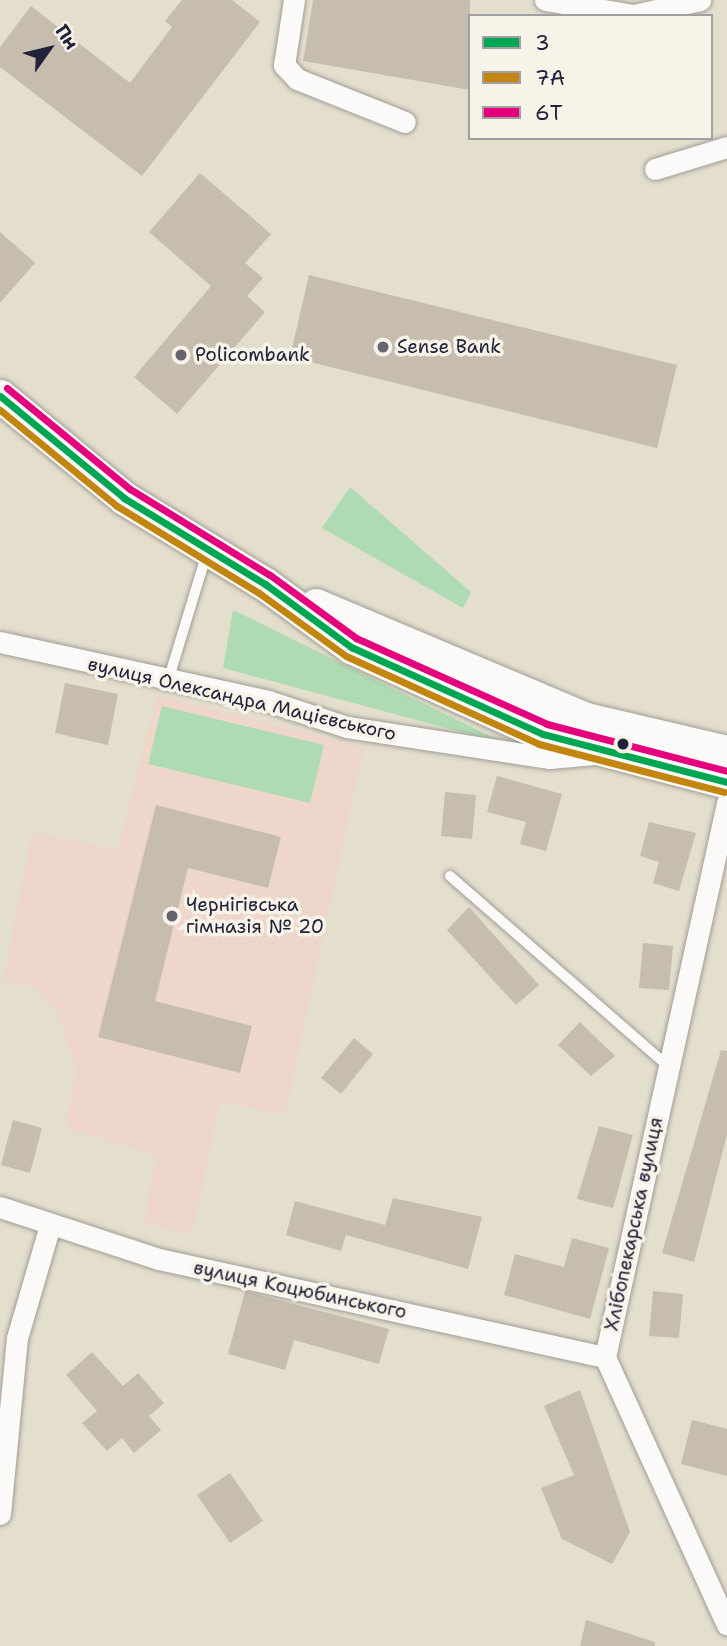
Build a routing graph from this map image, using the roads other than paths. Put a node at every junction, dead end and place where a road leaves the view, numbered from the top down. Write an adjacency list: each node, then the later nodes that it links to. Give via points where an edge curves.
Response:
1 (294, 0): 6 (street, via 284,65 297,79)
2 (545, 0): 4 (street)
3 (700, 0): 5 (street)
4 (628, 14)
5 (638, 14)
6 (405, 122)
7 (727, 147): 8 (street)
8 (655, 169)
9 (0, 396): 10 (main road, via 124,498)
10 (206, 552): 11 (main road); 13 (lane)
11 (265, 584): 14 (main road, via 586,719); 15 (main road, via 351,647 413,679 532,729)
12 (0, 642): 13 (street, вулиця Олександра Мацієвського)
13 (168, 682): 15 (street, вулиця Олександра Мацієвського, via 268,701 347,727 550,758)
14 (727, 752)
15 (611, 753): 16 (main road)
16 (727, 782)
17 (727, 803): 19 (street, Хлібопекарська вулиця)
18 (450, 876): 19 (lane)
19 (669, 1068): 22 (street, Хлібопекарська вулиця)
20 (0, 1207): 21 (street, вулиця Коцюбинського)
21 (50, 1225): 22 (street, вулиця Коцюбинського, via 159,1259); 23 (street, via 17,1338)
22 (605, 1357): 24 (street, Хлібопекарська вулиця)
23 (0, 1514)
24 (727, 1625)

